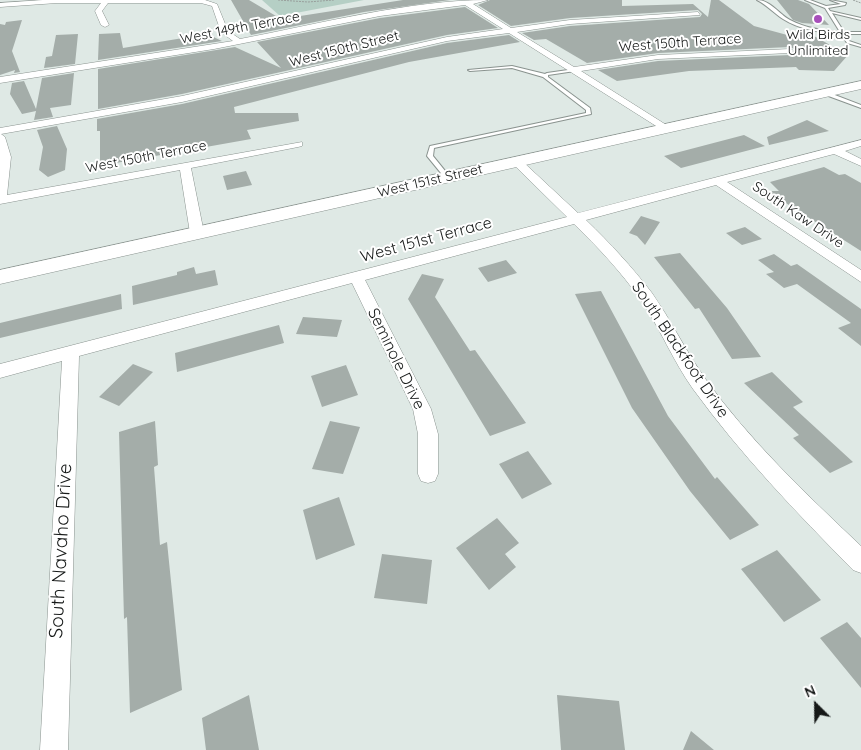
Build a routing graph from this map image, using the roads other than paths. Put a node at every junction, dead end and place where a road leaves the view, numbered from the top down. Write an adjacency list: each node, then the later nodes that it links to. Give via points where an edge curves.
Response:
1 (485, 0): 6 (street, West 149th Terrace)
2 (759, 0): 15 (lane, via 793,23)
3 (807, 0): 8 (lane)
4 (832, 0): 8 (lane, via 845,4)
5 (106, 1): 7 (street, via 39,1); 12 (street, via 98,11); 16 (street, via 184,0 209,3 215,5 225,32)
6 (465, 1): 13 (street); 16 (street, West 149th Terrace, via 346,20)
7 (0, 5)
8 (826, 7): 9 (lane)
9 (830, 12): 11 (lane); 15 (lane)
10 (698, 14): 13 (street, West 150th Street, via 614,18)
11 (861, 19)
12 (105, 26)
13 (512, 31): 20 (street); 27 (street, West 150th Street, via 447,39 182,100)
14 (861, 33): 15 (lane)
15 (844, 34): 17 (lane, via 848,42)
16 (239, 42): 22 (street, West 149th Terrace)
17 (861, 46)
18 (790, 51): 20 (street, West 150th Terrace, via 658,57)
19 (470, 70): 21 (lane, via 512,67)
20 (573, 70): 21 (lane); 26 (street)
21 (546, 76): 35 (lane, via 588,109 589,114 432,147 430,156)
22 (0, 80)
23 (861, 85): 24 (main road, West 151st Street)
24 (825, 93): 25 (lane); 26 (main road, West 151st Street)
25 (861, 107)
26 (664, 128): 32 (main road, West 151st Street)
27 (0, 131)
28 (0, 137): 37 (street, via 5,157)
29 (861, 143): 31 (street, West 151st Terrace)
30 (298, 144): 34 (street, West 150th Terrace)
31 (835, 150): 33 (street); 36 (street, West 151st Terrace)
32 (517, 162): 35 (main road, West 151st Street); 38 (street, South Blackfoot Drive)
33 (861, 163)
34 (185, 166): 37 (street, West 150th Terrace); 39 (street)
35 (446, 177): 39 (main road, West 151st Street)
36 (717, 181): 38 (street, West 151st Terrace); 42 (street, South Kaw Drive)
37 (0, 200)
38 (577, 218): 40 (street, West 151st Terrace); 46 (street, South Blackfoot Drive, via 636,283 697,381 735,431 788,490)
39 (197, 233): 41 (main road, West 151st Street)
40 (356, 276): 43 (street, West 151st Terrace); 45 (street, Seminole Drive, via 422,409 428,434)
41 (0, 277)
42 (861, 277)
43 (71, 352): 44 (street, West 151st Terrace); 47 (street, South Navaho Drive, via 52,737)
44 (0, 371)
45 (428, 474)
46 (861, 562)
47 (54, 750)

